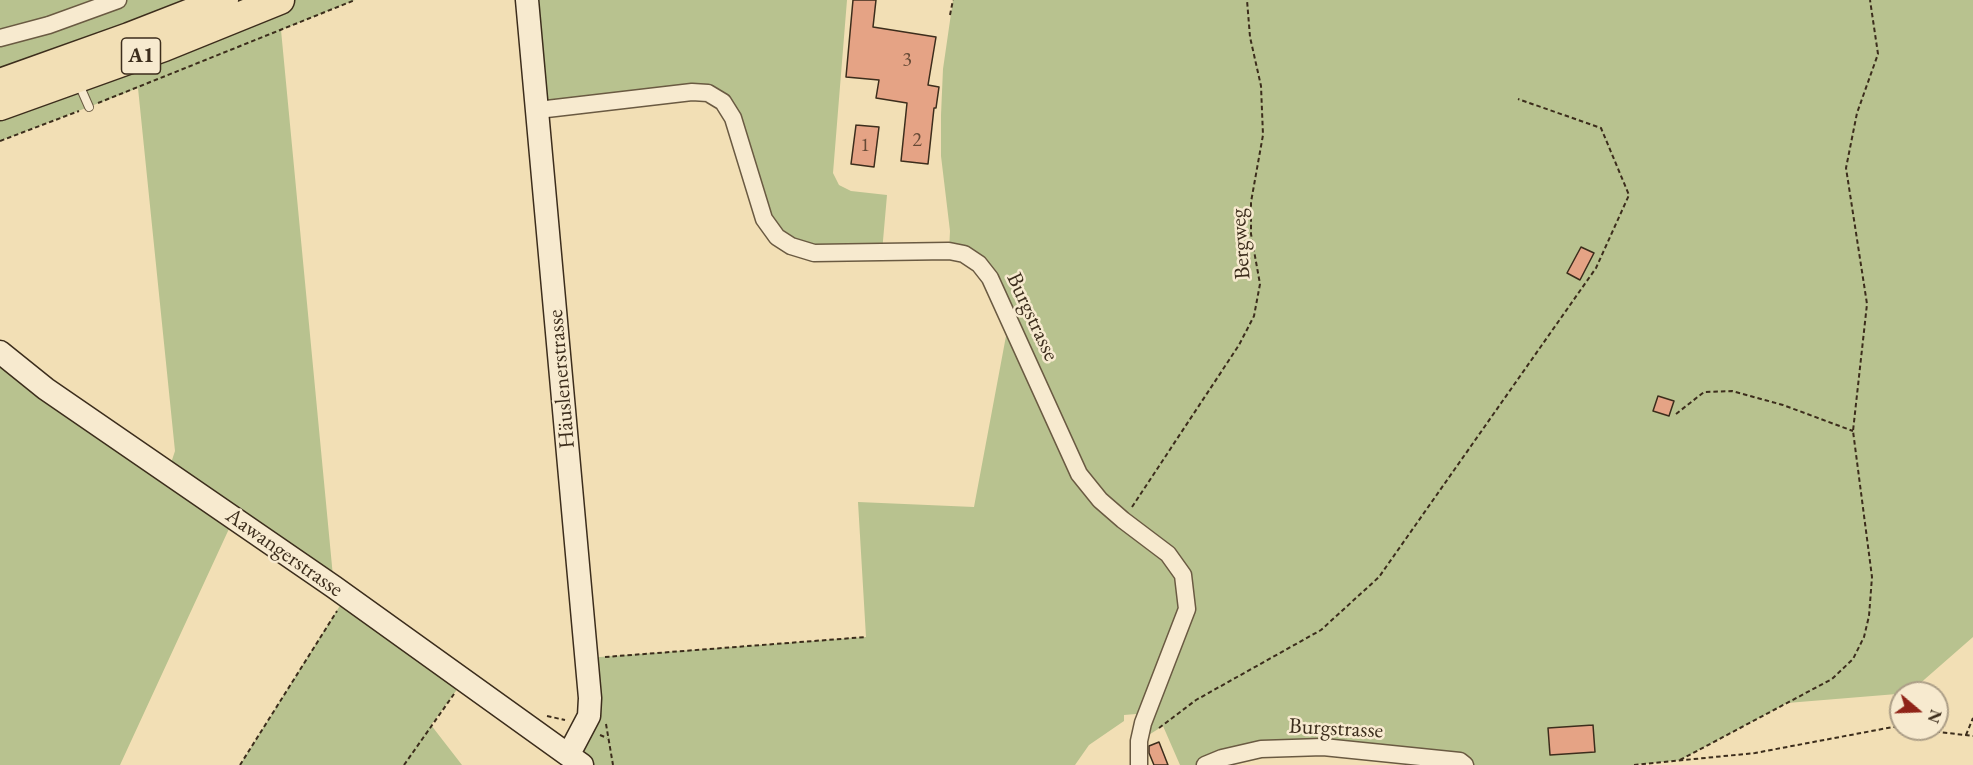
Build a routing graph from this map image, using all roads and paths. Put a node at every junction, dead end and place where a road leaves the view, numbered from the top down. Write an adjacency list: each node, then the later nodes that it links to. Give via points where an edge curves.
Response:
1 (118, 0): 10 (street)
2 (224, 0): 12 (highway, A1)
3 (280, 0): 11 (highway, A1)
4 (355, 0): 15 (path)
5 (527, 0): 16 (street, Häuslenerstrasse)
6 (953, 0): 9 (path)
7 (1247, 0): 21 (path, Bergweg, via 1261,86 1263,135 1251,202 1251,234 1260,284 1254,316 1239,345)
8 (1870, 0): 20 (path, via 1878,54 1857,113 1846,168 1867,304)
9 (950, 15)
10 (0, 38)
11 (77, 79): 14 (highway, A1); 15 (lane)
12 (0, 83)
13 (1518, 99): 31 (path, via 1601,128 1629,195 1596,268 1380,577 1321,630 1196,700)
14 (0, 106)
15 (89, 106): 17 (path)
16 (538, 110): 21 (street, Burgstrasse, via 708,93 723,102 733,118 764,219 777,237 791,246 814,253 949,251 979,264 990,278 1079,474); 32 (street, Häuslenerstrasse, via 590,698 589,716)
17 (0, 141)
18 (0, 352): 22 (street, Aawangerstrasse, via 46,389)
19 (1676, 414): 20 (path, via 1704,392 1731,391 1783,405)
20 (1852, 431): 33 (path, via 1872,577 1864,637 1852,658 1832,679)
21 (1123, 520): 31 (street, Burgstrasse, via 1168,554 1183,575 1186,609)
22 (346, 596): 25 (street, Aawangerstrasse); 34 (path)
23 (866, 637): 24 (path)
24 (608, 656)
25 (464, 680): 32 (street, Aawangerstrasse); 35 (path)
26 (1973, 718): 29 (path)
27 (1889, 728): 33 (path, via 1755,753)
28 (1949, 733): 29 (path)
29 (1966, 735): 30 (path)
30 (1973, 736)
31 (1139, 741): 36 (street, Burgstrasse)
32 (575, 759)
33 (1680, 760): 39 (path)
34 (240, 765)
35 (404, 765)
36 (1139, 765)
37 (1205, 765): 38 (street, Burgstrasse, via 1261,749 1323,747 1460,761)
38 (1465, 765)
39 (1634, 765)

